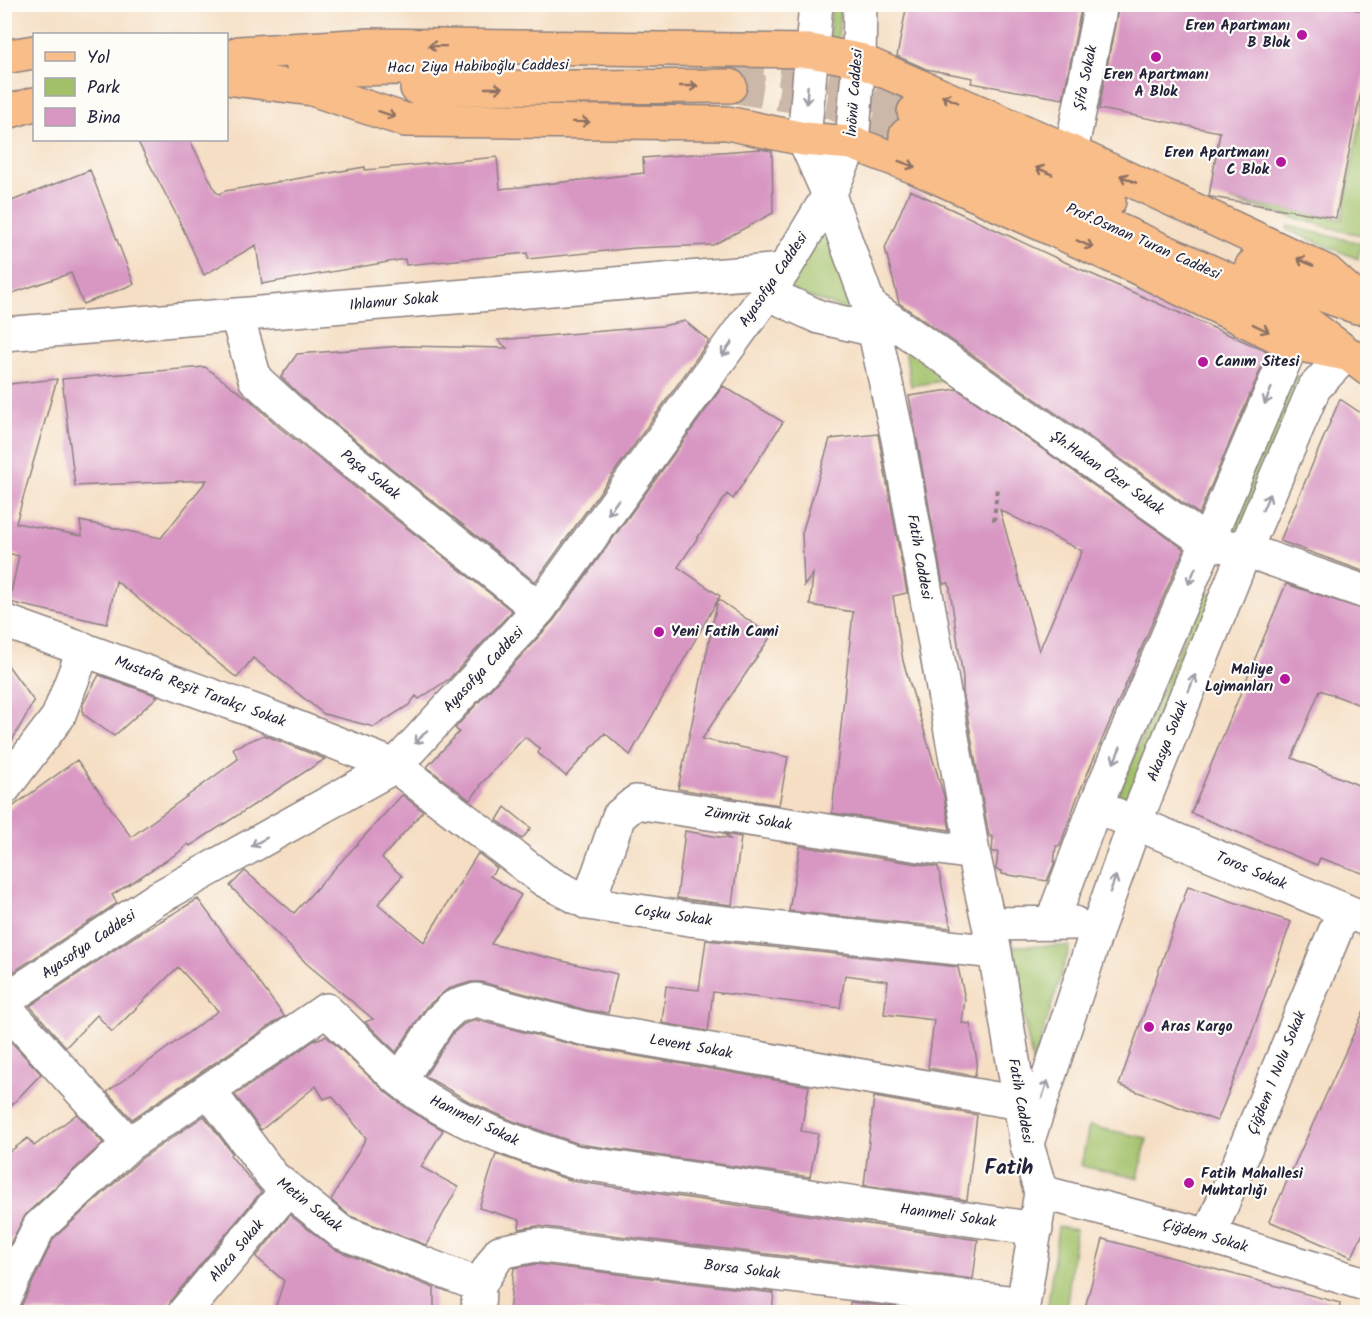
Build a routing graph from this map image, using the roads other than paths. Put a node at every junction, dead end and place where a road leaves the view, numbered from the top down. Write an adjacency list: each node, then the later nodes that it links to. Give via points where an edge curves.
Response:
1 (816, 4): 4 (street)
2 (860, 4): 7 (street, İnönü Caddesi)
3 (1101, 4): 14 (street, Şifa Sokak)
4 (810, 51): 7 (main road); 8 (main road, one-way to 8, via 369,45); 12 (street, one-way to 12)
5 (33, 52): 6 (main road)
6 (4, 57)
7 (859, 60): 13 (street, İnönü Caddesi); 14 (main road, one-way to 7)
8 (231, 61): 9 (main road, Hacı Ziya Habiboğlu Caddesi); 9 (main road, Hacı Ziya Habiboğlu Caddesi, one-way to 8, via 731,74 348,69)
9 (312, 89): 12 (main road, one-way to 12, via 405,120 727,123)
10 (33, 104): 11 (main road)
11 (4, 114)
12 (804, 139): 13 (main road); 15 (street)
13 (852, 143): 15 (street, İnönü Caddesi); 21 (main road, one-way to 21, via 915,167 1134,266)
14 (1071, 152): 17 (main road, one-way to 14, via 1326,272)
15 (829, 195): 16 (street, Ayasofya Caddesi); 19 (street, Fatih Caddesi)
16 (776, 281): 18 (street, Ihlamur Sokak); 19 (street, via 819,317); 26 (street, Ayasofya Caddesi, one-way to 26)
17 (1368, 310): 22 (main road, Prof.Osman Turan Caddesi, one-way to 22, via 1289,283 910,124 1280,303)
18 (237, 316): 20 (street, Ihlamur Sokak); 26 (street, Paşa Sokak, via 255,379 292,413)
19 (872, 318): 23 (street, Şh.Hakan Özer Sokak); 33 (street, Fatih Caddesi, via 898,439)
20 (4, 334)
21 (1292, 343): 22 (main road); 23 (street, one-way to 23)
22 (1357, 362): 24 (street, Akasya Sokak, one-way to 22, via 1314,388)
23 (1206, 542): 24 (street, Şh.Hakan Özer Sokak); 31 (street, one-way to 31)
24 (1245, 550): 25 (street, Şh.Hakan Özer Sokak); 32 (street, Akasya Sokak, one-way to 24)
25 (1368, 593)
26 (539, 609): 29 (street, Ayasofya Caddesi, one-way to 29)
27 (4, 621): 28 (street, Mustafa Reşit Tarakçı Sokak)
28 (84, 649): 29 (street, Mustafa Reşit Tarakçı Sokak); 30 (street, via 58,717)
29 (395, 766): 34 (street, Coşku Sokak, via 544,880); 39 (street, Ayasofya Caddesi, one-way to 39, via 158,898)
30 (4, 788)
31 (1095, 807): 32 (street, Toros Sokak); 36 (street)
32 (1135, 823): 35 (street, Toros Sokak); 37 (street, Akasya Sokak, one-way to 32)
33 (973, 853): 34 (street, Zümrüt Sokak, via 636,802 619,816); 38 (street, Fatih Caddesi)
34 (588, 903): 38 (street, Coşku Sokak, via 689,919)
35 (1356, 915): 48 (street, Çiğdem 1 Nolu Sokak)
36 (1052, 922): 37 (street); 38 (street)
37 (1099, 924): 44 (street, Akasya Sokak, one-way to 37)
38 (992, 938): 42 (street, Fatih Caddesi)
39 (4, 1004): 43 (street)
40 (400, 1080): 41 (street, Hanımeli Sokak, via 326,1010); 42 (street, Levent Sokak, via 439,1021 454,1007 476,1000 582,1028); 47 (street, Hanımeli Sokak, via 441,1108 523,1145 575,1162)
41 (209, 1090): 43 (street, Hanımeli Sokak); 45 (street, Metin Sokak, via 273,1177)
42 (1020, 1103): 44 (street, Fatih Caddesi)
43 (129, 1144): 50 (street, Hanımeli Sokak, via 39,1227)
44 (1027, 1144): 46 (street, Fatih Caddesi)
45 (288, 1189): 51 (street, Metin Sokak, via 341,1232); 53 (street, Alaca Sokak)
46 (1041, 1192): 47 (street, Fatih Caddesi); 48 (street, Çiğdem Sokak)
47 (1036, 1229): 52 (street, Fatih Caddesi)
48 (1209, 1236): 49 (street, Çiğdem Sokak)
49 (1368, 1286)
50 (4, 1298)
51 (478, 1299): 52 (street, Borsa Sokak, via 500,1252 535,1245)
52 (1023, 1308)
53 (185, 1312)

